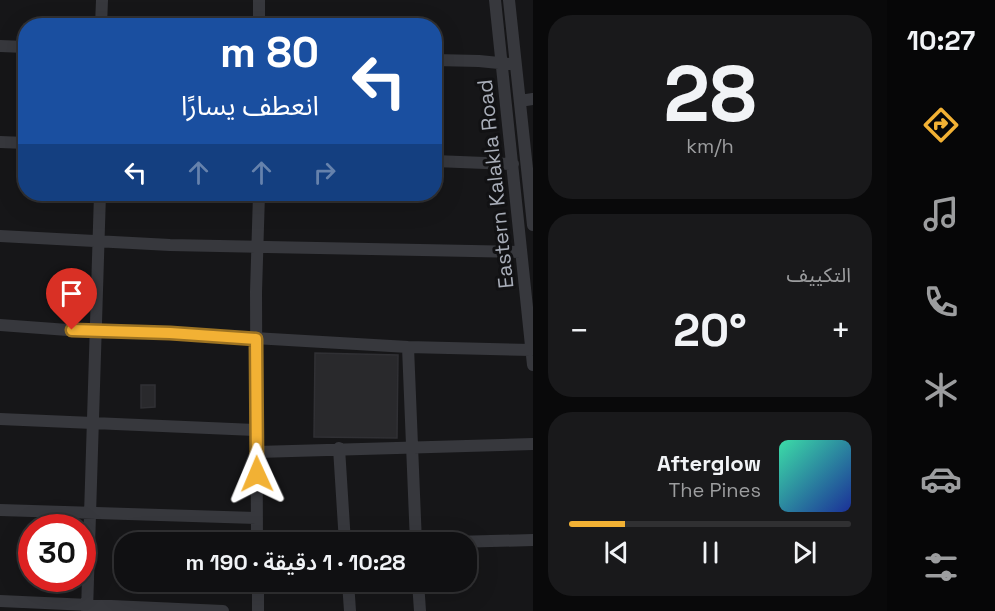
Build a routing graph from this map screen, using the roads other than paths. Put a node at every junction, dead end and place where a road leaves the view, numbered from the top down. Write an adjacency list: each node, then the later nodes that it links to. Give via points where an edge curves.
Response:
1 (102, 0): 5 (street)
2 (260, 0): 6 (street)
3 (495, 0): 10 (street, Eastern Kalakla Road)
4 (509, 0): 11 (street, Eastern Kalakla Road)
5 (101, 18)
6 (259, 18)
7 (0, 46): 8 (street)
8 (18, 47)
9 (442, 60): 10 (street)
10 (502, 63): 11 (street); 17 (street, Eastern Kalakla Road)
11 (516, 66): 13 (street, Eastern Kalakla Road)
12 (533, 99): 13 (street)
13 (520, 101): 20 (street, Eastern Kalakla Road)
14 (0, 142): 15 (street)
15 (18, 143)
16 (442, 161): 17 (street)
17 (513, 164): 24 (street, Eastern Kalakla Road)
18 (100, 201): 22 (street)
19 (259, 201): 23 (street)
20 (533, 225)
21 (0, 236): 22 (street)
22 (99, 242): 23 (street); 26 (street)
23 (257, 247): 24 (street); 27 (street)
24 (521, 252): 29 (street, Eastern Kalakla Road)
25 (0, 325): 26 (street)
26 (95, 332): 27 (street); 32 (street)
27 (256, 339): 28 (street); 33 (street)
28 (408, 347): 29 (street); 35 (street)
29 (531, 350): 30 (street, Eastern Kalakla Road)
30 (533, 365)
31 (0, 419): 32 (street)
32 (93, 422): 33 (street); 39 (street)
33 (255, 430): 37 (street)
34 (533, 444): 35 (street)
35 (413, 447): 36 (street); 44 (street)
36 (339, 448): 37 (street); 43 (street)
37 (257, 452): 41 (street)
38 (0, 510): 39 (street)
39 (90, 514)
40 (96, 514): 41 (street)
41 (257, 518): 42 (street)
42 (257, 532)
43 (344, 532)
44 (416, 532)
45 (533, 540): 46 (street)
46 (477, 541)
47 (88, 592): 52 (street)
48 (258, 592): 54 (street)
49 (349, 592): 55 (street)
50 (419, 592): 56 (street)
51 (0, 601): 52 (street)
52 (87, 608): 53 (street)
53 (223, 611)
54 (258, 611)
55 (350, 611)
56 (420, 611)

